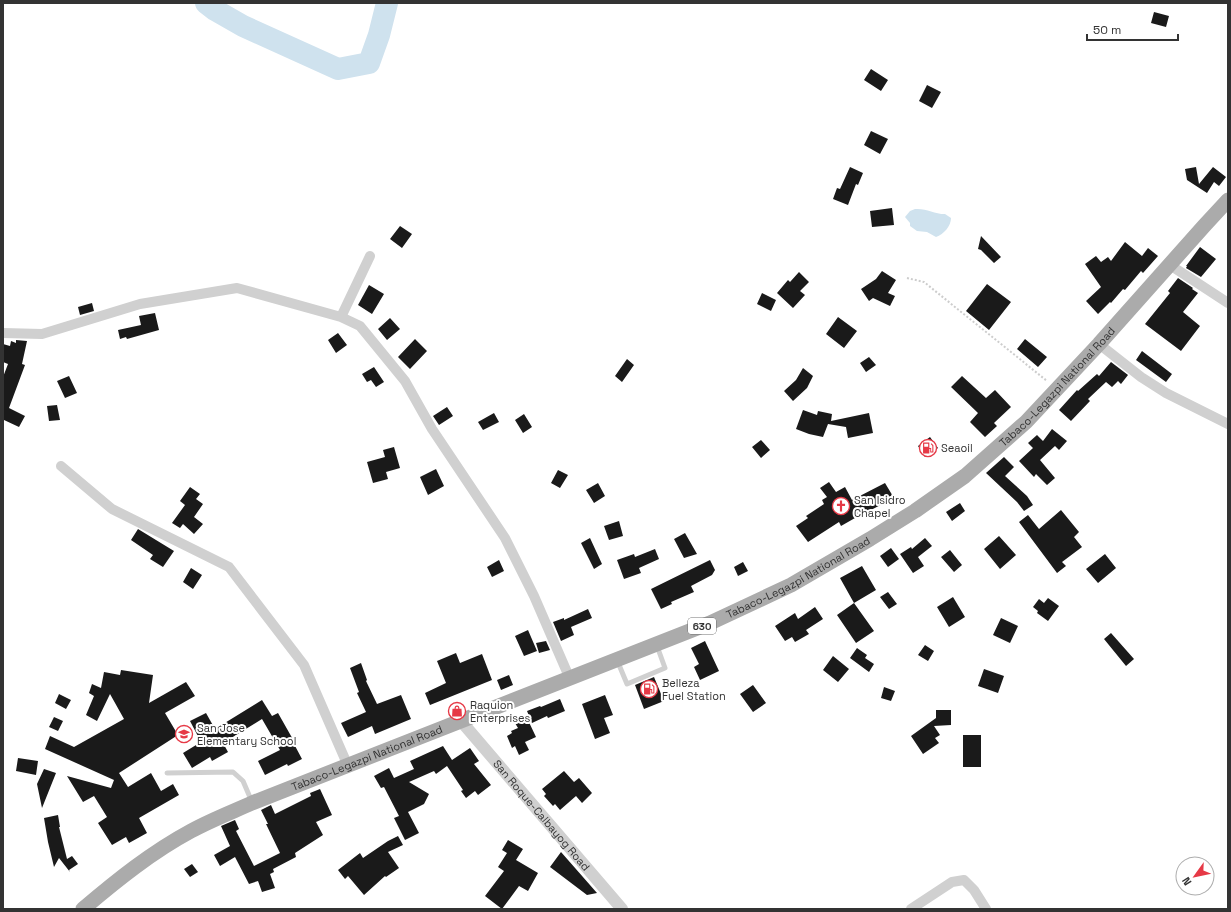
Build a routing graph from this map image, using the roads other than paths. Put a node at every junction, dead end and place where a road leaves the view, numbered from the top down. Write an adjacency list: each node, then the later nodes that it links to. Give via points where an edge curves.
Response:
1 (1228, 200): 3 (main road, Tabaco-Legazpi National Road / 630)
2 (370, 256): 5 (street)
3 (1170, 265): 4 (street); 7 (main road, Tabaco-Legazpi National Road / 630)
4 (1228, 302)
5 (341, 317): 6 (street, via 238,288 140,304 42,334); 12 (street, via 360,326 405,381 432,429 505,538 534,596)
6 (3, 333)
7 (1099, 344): 8 (street, via 1166,393); 10 (main road, Tabaco-Legazpi National Road / 630, via 1026,422 941,494 791,585)
8 (1228, 424)
9 (61, 466): 14 (street, via 112,509 229,567 304,665)
10 (657, 645): 11 (main road, Tabaco-Legazpi National Road / 630); 11 (lane, via 665,668 626,684)
11 (617, 660): 12 (main road, Tabaco-Legazpi National Road / 630)
12 (570, 679): 13 (main road, Tabaco-Legazpi National Road / 630)
13 (461, 721): 14 (main road, Tabaco-Legazpi National Road / 630); 18 (street, San Roque-Calbayog Road)
14 (348, 766): 16 (main road, Tabaco-Legazpi National Road / 630)
15 (167, 774): 16 (lane, via 233,772 242,781)
16 (252, 803): 17 (main road, Tabaco-Legazpi National Road / 630, via 212,820 164,847 128,871)
17 (83, 909)
18 (622, 909)
19 (911, 909): 20 (street, via 952,882 964,880)
20 (986, 909)

